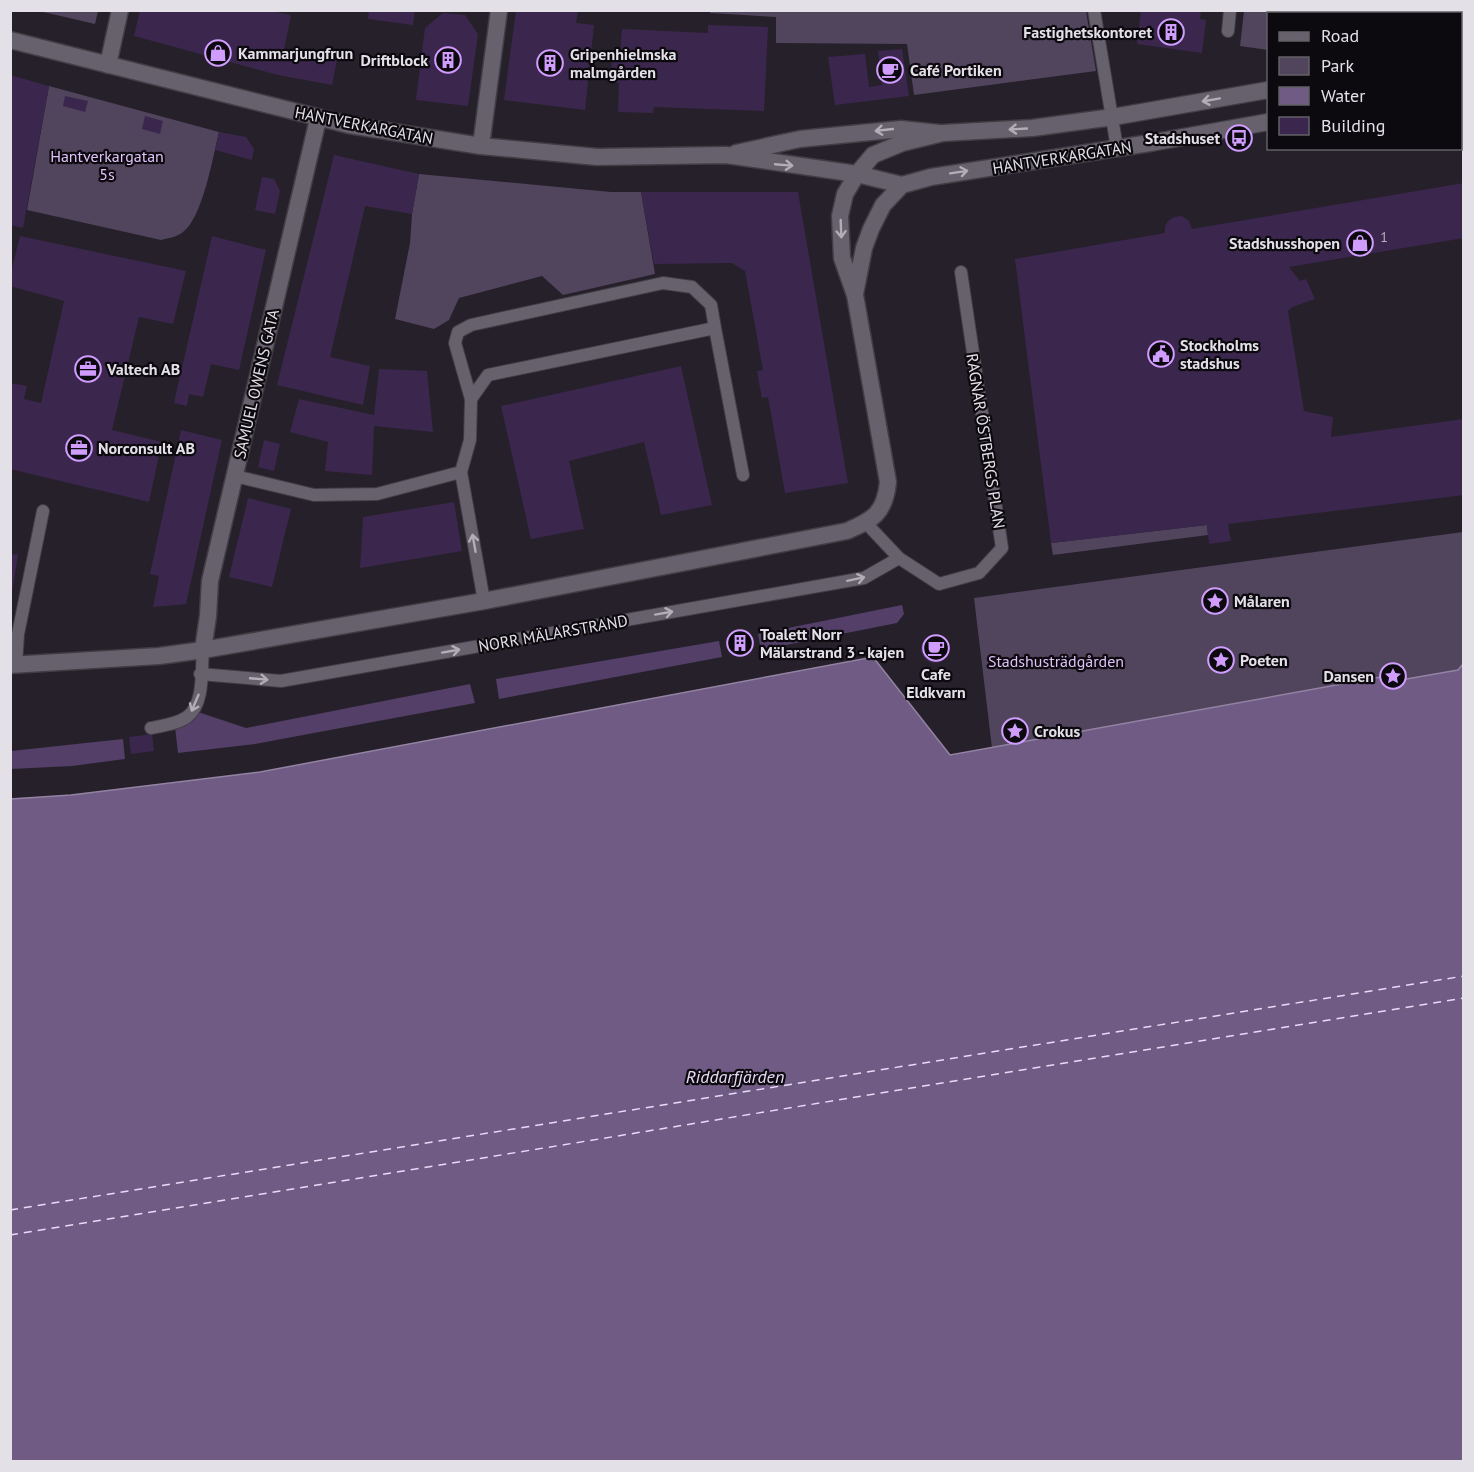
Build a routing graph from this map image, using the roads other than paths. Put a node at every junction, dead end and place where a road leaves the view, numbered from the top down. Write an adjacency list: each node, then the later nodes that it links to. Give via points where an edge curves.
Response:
1 (120, 10): 7 (street)
2 (499, 10): 13 (street)
3 (1094, 10): 9 (lane)
4 (1230, 10): 5 (lane)
5 (1228, 31)
6 (10, 40): 7 (street, HANTVERKARGATAN)
7 (108, 65): 10 (street, HANTVERKARGATAN)
8 (1267, 90): 9 (street, HANTVERKARGATAN, one-way to 9)
9 (1113, 117): 12 (street, HANTVERKARGATAN, one-way to 12, via 1032,128); 14 (lane)
10 (318, 119): 13 (street, HANTVERKARGATAN); 24 (street, SAMUEL OWENS GATA)
11 (1267, 122): 14 (street, HANTVERKARGATAN)
12 (943, 133): 15 (street, HANTVERKARGATAN, one-way to 15, via 901,129 827,136); 16 (street, HANTVERKARGATAN, via 873,154)
13 (481, 146): 15 (street, HANTVERKARGATAN, via 597,157)
14 (1117, 148): 17 (street, HANTVERKARGATAN, one-way to 14)
15 (726, 156): 16 (street, HANTVERKARGATAN, one-way to 16)
16 (857, 174): 17 (street, HANTVERKARGATAN); 19 (street, one-way to 19, via 845,194 840,216 842,258)
17 (902, 185): 19 (street, via 883,205 871,229)
18 (960, 272): 27 (lane, RAGNAR ÖSTBERGS PLAN, via 1002,548 979,573 939,584)
19 (855, 295): 26 (street, via 888,483 887,499)
20 (716, 328): 21 (lane, via 488,375); 21 (lane, via 711,305 692,287 663,283 471,325 458,332 455,343); 23 (lane)
21 (471, 399): 22 (lane, via 470,440)
22 (461, 472): 24 (lane, via 377,494 314,495); 28 (lane, one-way to 22)
23 (743, 475)
24 (235, 476): 29 (street, SAMUEL OWENS GATA, via 210,581)
25 (43, 511): 30 (lane)
26 (872, 518): 27 (lane, RAGNAR ÖSTBERGS PLAN); 28 (street, via 847,531)
27 (899, 558): 31 (lane, NORR MÄLARSTRAND, one-way to 27, via 281,681 864,578)
28 (484, 601): 29 (street)
29 (203, 650): 30 (street); 31 (lane)
30 (13, 665)
31 (200, 674): 32 (lane, one-way to 32, via 198,701 188,717)
32 (151, 728)

